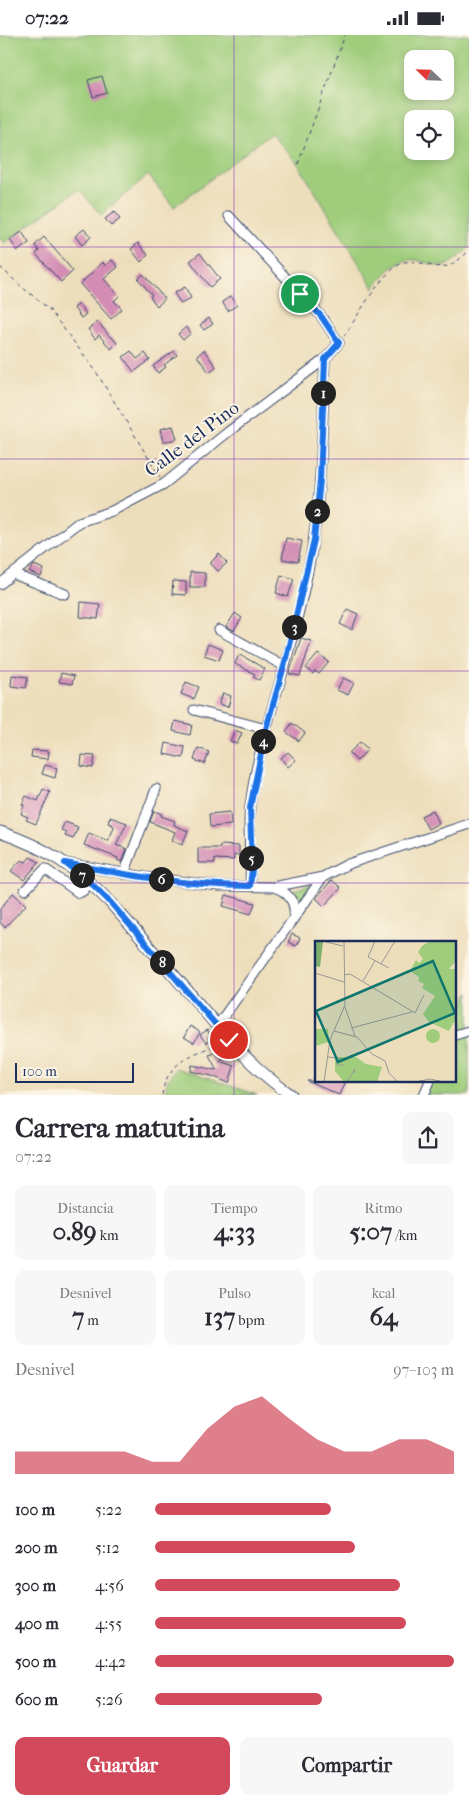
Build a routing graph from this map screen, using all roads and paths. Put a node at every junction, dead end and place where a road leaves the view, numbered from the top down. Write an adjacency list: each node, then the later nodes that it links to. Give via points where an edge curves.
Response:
1 (345, 35): 2 (path)
2 (298, 164)
3 (229, 216): 6 (street, via 321,316)
4 (469, 251): 6 (path, via 446,268 412,261 400,265 369,297)
5 (0, 267): 8 (path, via 49,309 90,363)
6 (339, 343): 7 (street)
7 (325, 359): 8 (street, Calle del Pino); 13 (street, via 314,540)
8 (164, 484): 9 (street, Calle del Pino, via 112,511 79,522)
9 (13, 574): 10 (street, Calle del Pino); 11 (street)
10 (0, 584)
11 (65, 594)
12 (219, 630): 13 (street)
13 (284, 666): 15 (street)
14 (194, 710): 15 (street)
15 (266, 729): 23 (street, via 250,808)
16 (156, 789): 20 (street)
17 (469, 824): 21 (street, via 348,864)
18 (0, 832): 19 (main road, via 21,839)
19 (65, 863): 20 (street); 22 (main road)
20 (124, 874): 23 (street, via 219,886)
21 (324, 877): 24 (street); 26 (street)
22 (90, 882): 25 (street, via 79,893 45,869); 27 (main road)
23 (250, 886): 24 (street)
24 (273, 887): 26 (street, via 283,891 292,903 294,913)
25 (25, 890)
26 (290, 925): 27 (street)
27 (218, 1026): 30 (main road)
28 (468, 1031): 29 (street)
29 (456, 1035)
30 (229, 1040): 32 (path, via 174,1067 165,1081); 33 (main road, via 275,1085)
31 (429, 1083): 34 (street)
32 (162, 1095)
33 (291, 1095)
34 (424, 1095)

